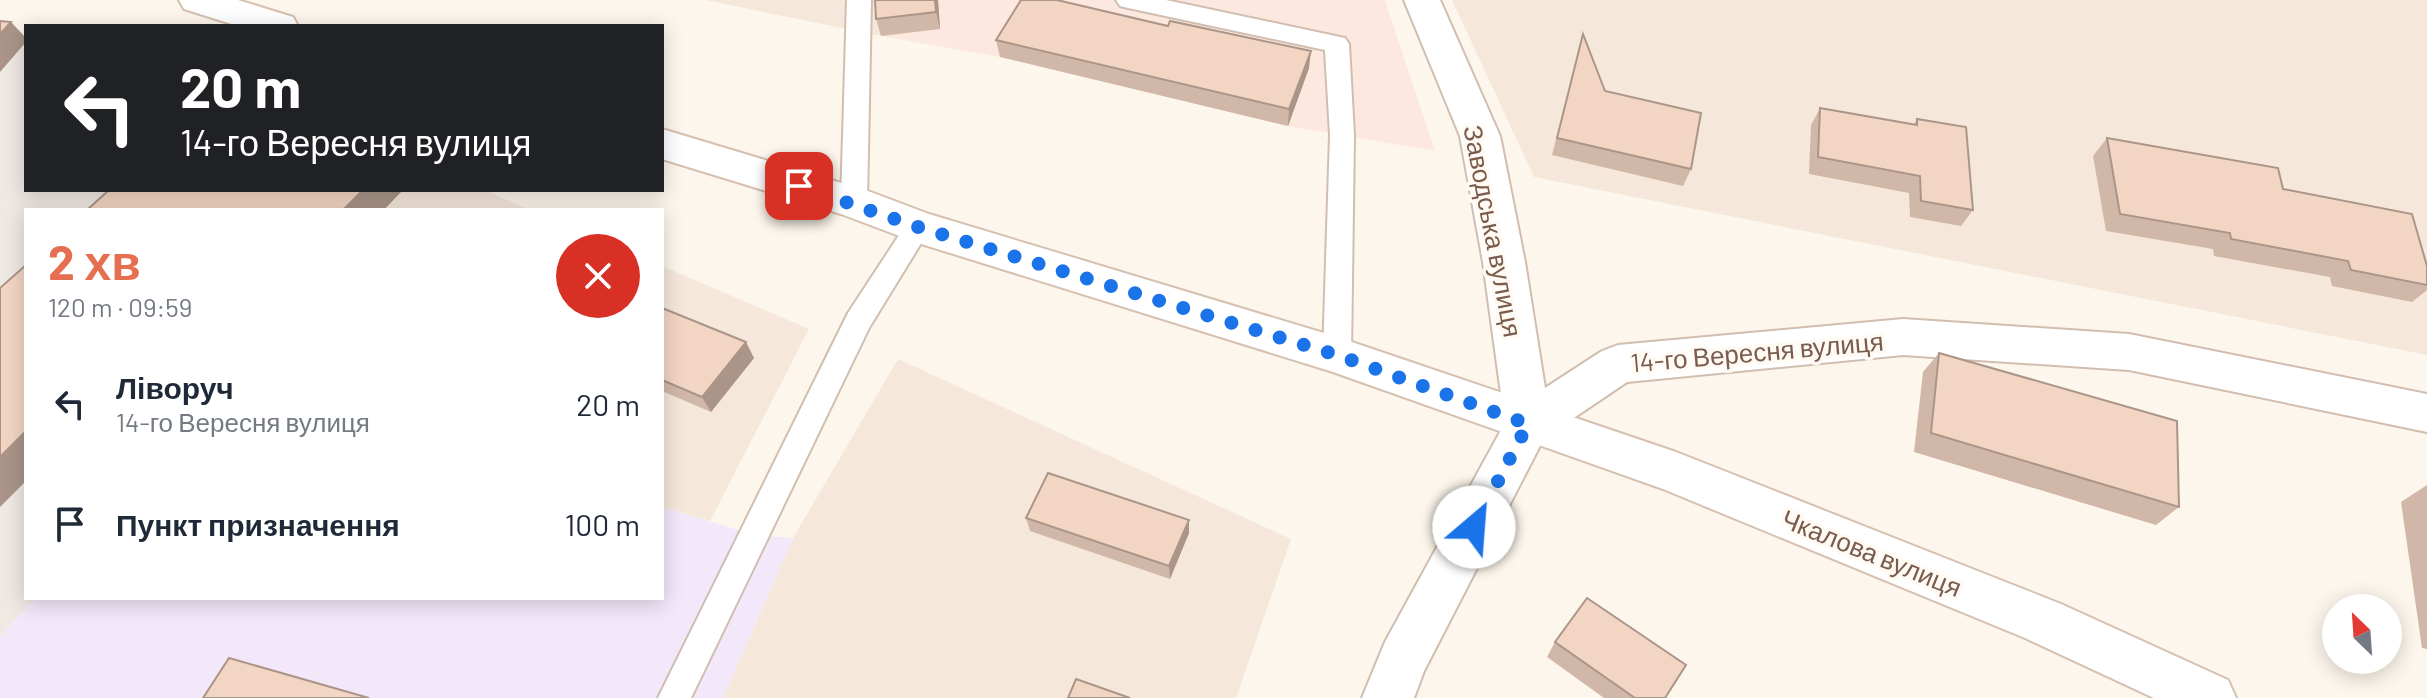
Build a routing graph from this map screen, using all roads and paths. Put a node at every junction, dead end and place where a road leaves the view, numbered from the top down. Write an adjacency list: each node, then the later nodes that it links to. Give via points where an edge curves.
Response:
1 (197, 0): 5 (street)
2 (859, 0): 7 (lane)
3 (1128, 0): 9 (lane, via 1337,44 1342,135)
4 (1422, 0): 11 (street, Заводська вулиця, via 1480,136)
5 (274, 24)
6 (664, 145): 7 (street)
7 (854, 202): 8 (street)
8 (918, 227): 9 (street); 12 (lane, via 858,321)
9 (1337, 355): 11 (street)
10 (2427, 413): 11 (street, 14-го Вересня вулиця, via 2129,352 1903,337 1618,364)
11 (1528, 424): 13 (street, via 1403,659); 14 (street, Чкалова вулиця, via 1676,473 2028,615)
12 (674, 698)
13 (1388, 698)
14 (2210, 698)

